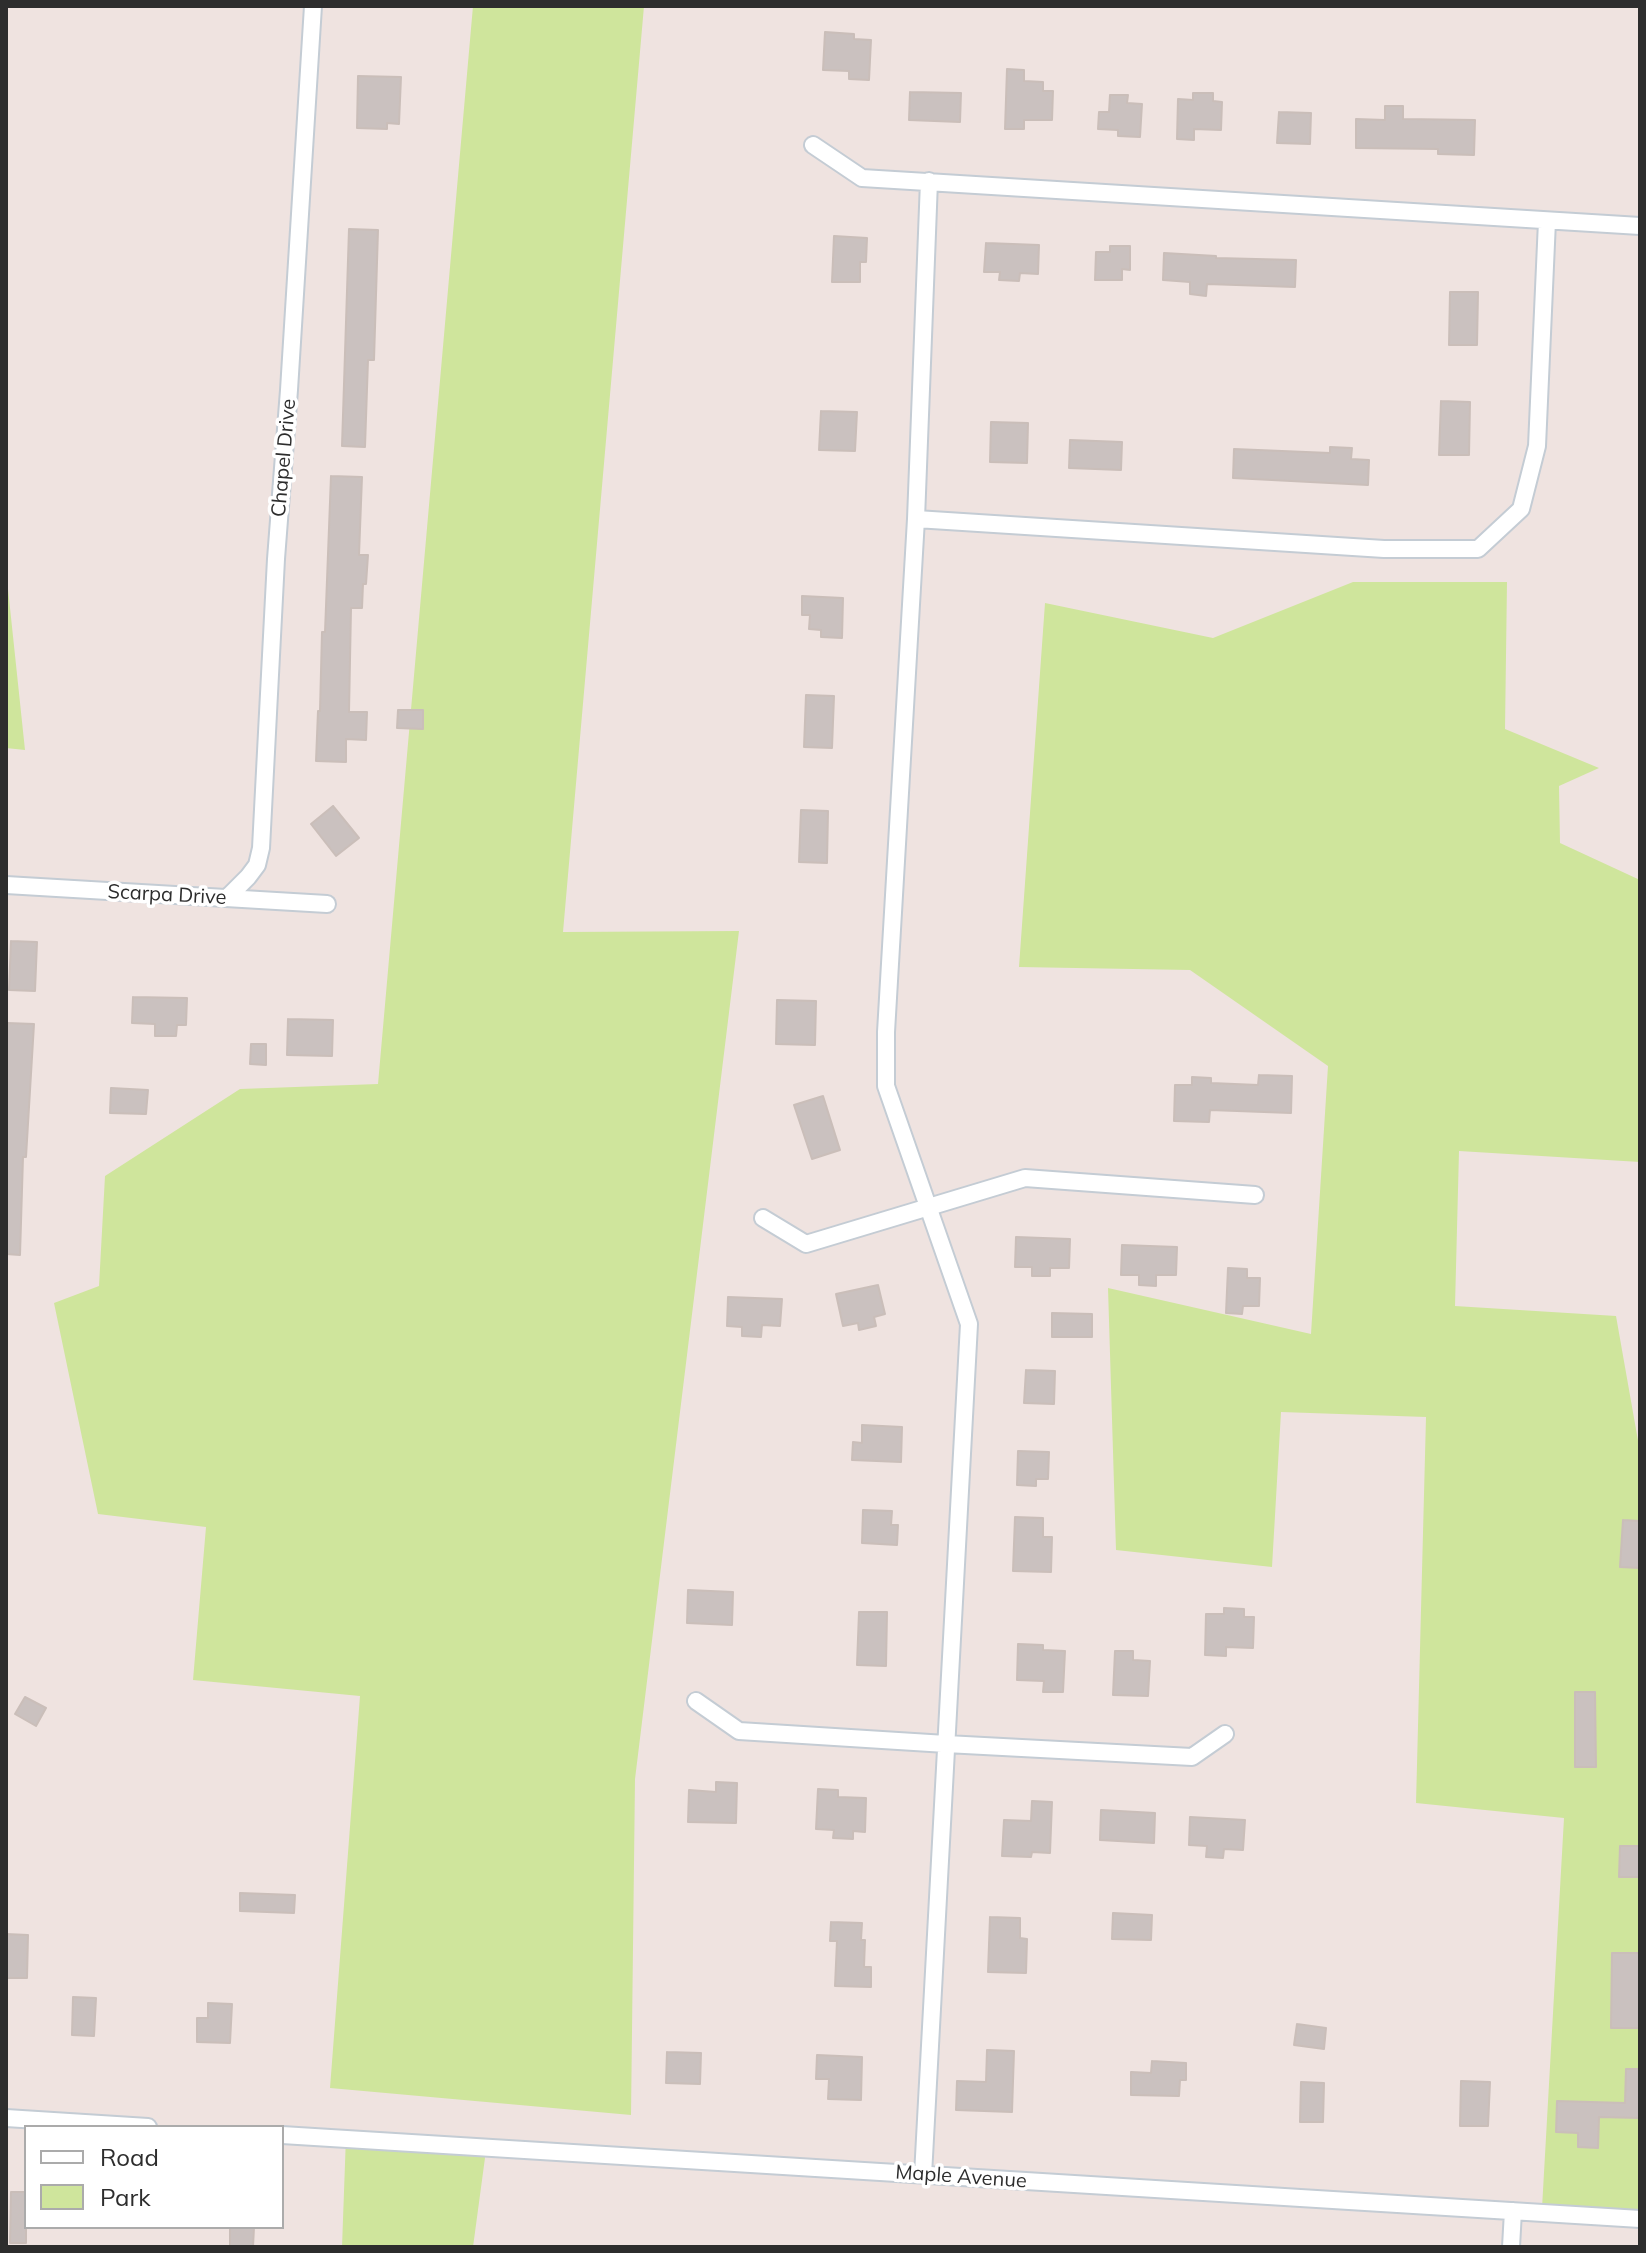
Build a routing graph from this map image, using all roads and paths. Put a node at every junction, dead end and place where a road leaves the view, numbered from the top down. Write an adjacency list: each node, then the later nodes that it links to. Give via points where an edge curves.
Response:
1 (313, 6): 8 (street, Chapel Drive, via 261,848 257,865)
2 (813, 145): 3 (street, via 862,178)
3 (929, 181): 4 (street); 6 (street)
4 (1547, 221): 5 (street); 6 (street, via 1537,446 1521,509 1478,549 1384,549)
5 (1640, 226)
6 (916, 519): 11 (street, via 886,1086)
7 (6, 885): 8 (street, Scarpa Drive)
8 (227, 898): 9 (street, Scarpa Drive)
9 (327, 904)
10 (1255, 1195): 11 (street, via 1025,1178)
11 (929, 1208): 12 (street, via 806,1244); 15 (street, via 969,1324)
12 (763, 1218)
13 (696, 1701): 15 (street, via 739,1731)
14 (1225, 1734): 15 (street, via 1192,1757)
15 (946, 1744): 19 (street)
16 (6, 2118): 17 (street)
17 (116, 2125)
18 (284, 2135): 19 (street, Maple Avenue)
19 (923, 2175): 20 (street, Maple Avenue)
20 (1513, 2211): 21 (street, Maple Avenue); 22 (street)
21 (1640, 2219)
22 (1511, 2247)

